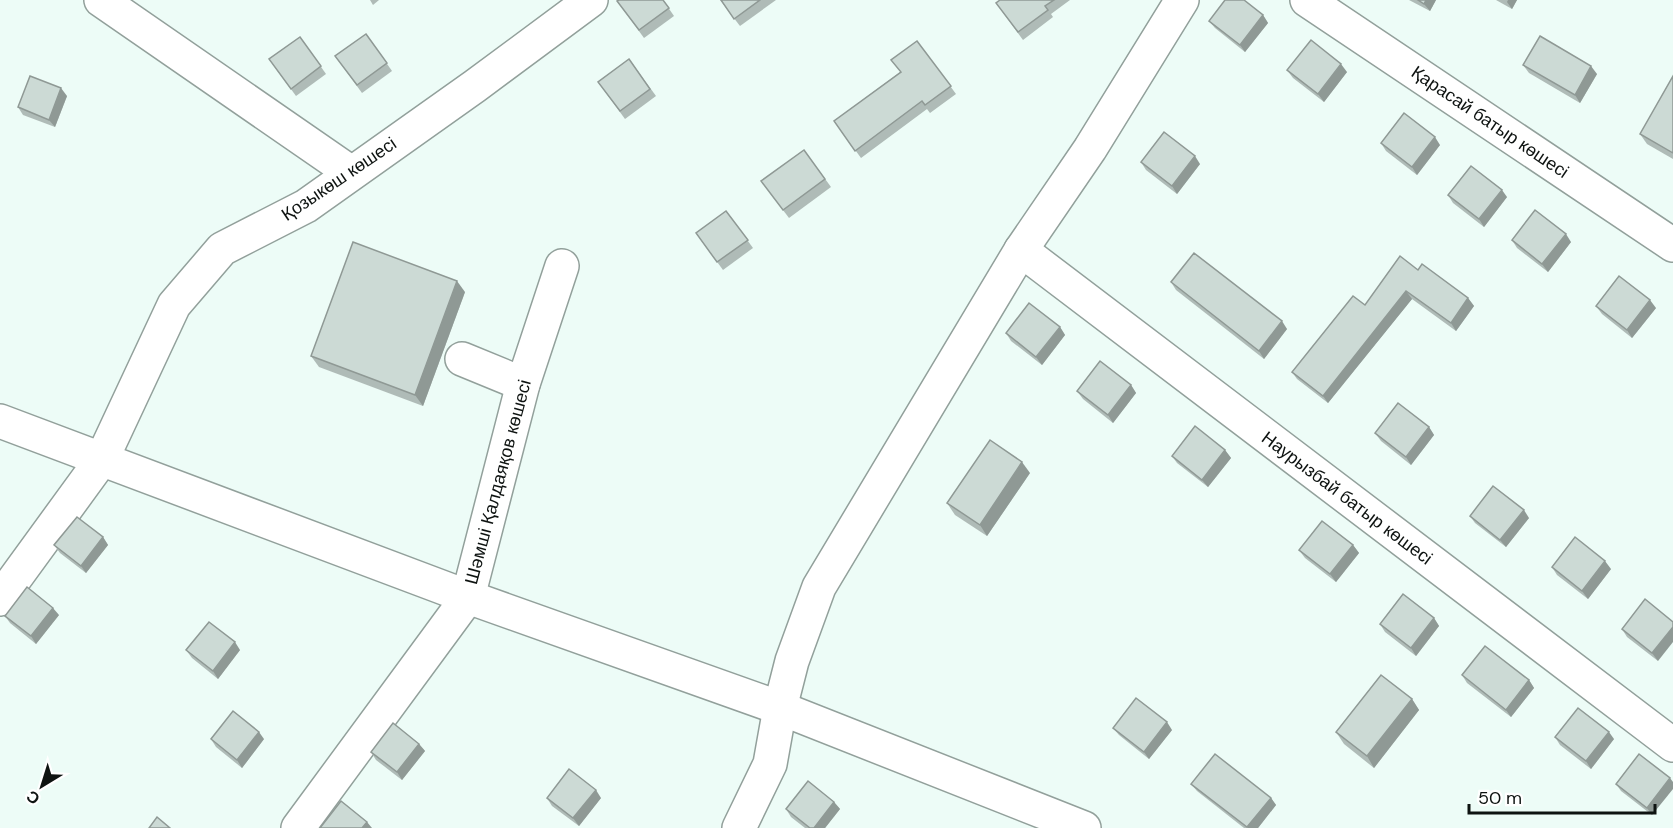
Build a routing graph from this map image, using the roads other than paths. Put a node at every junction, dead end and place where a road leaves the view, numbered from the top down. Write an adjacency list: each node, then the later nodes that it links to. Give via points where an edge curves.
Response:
1 (101, 0): 5 (street)
2 (591, 0): 5 (street, Қозыкөш көшесі)
3 (1182, 0): 7 (street, via 1090,149)
4 (1307, 0): 6 (street, Қарасай батыр көшесі)
5 (350, 172): 12 (street, Қозыкөш көшесі, via 306,206 222,249 174,305)
6 (1673, 245)
7 (1021, 250): 15 (street, via 819,587); 16 (street, Наурызбай батыр көшесі)
8 (562, 266): 10 (street, Шәмші Қалдаяқов көшесі)
9 (462, 359): 10 (street)
10 (523, 384): 13 (street, Шәмші Қалдаяқов көшесі)
11 (0, 420): 12 (street)
12 (102, 459): 13 (street); 14 (street, Қозыкөш көшесі)
13 (468, 597): 15 (street); 17 (street, Шәмші Қалдаяқов көшесі)
14 (0, 598)
15 (780, 708): 18 (street, via 770,764); 19 (street)
16 (1673, 745)
17 (298, 828)
18 (739, 828)
19 (1084, 828)

